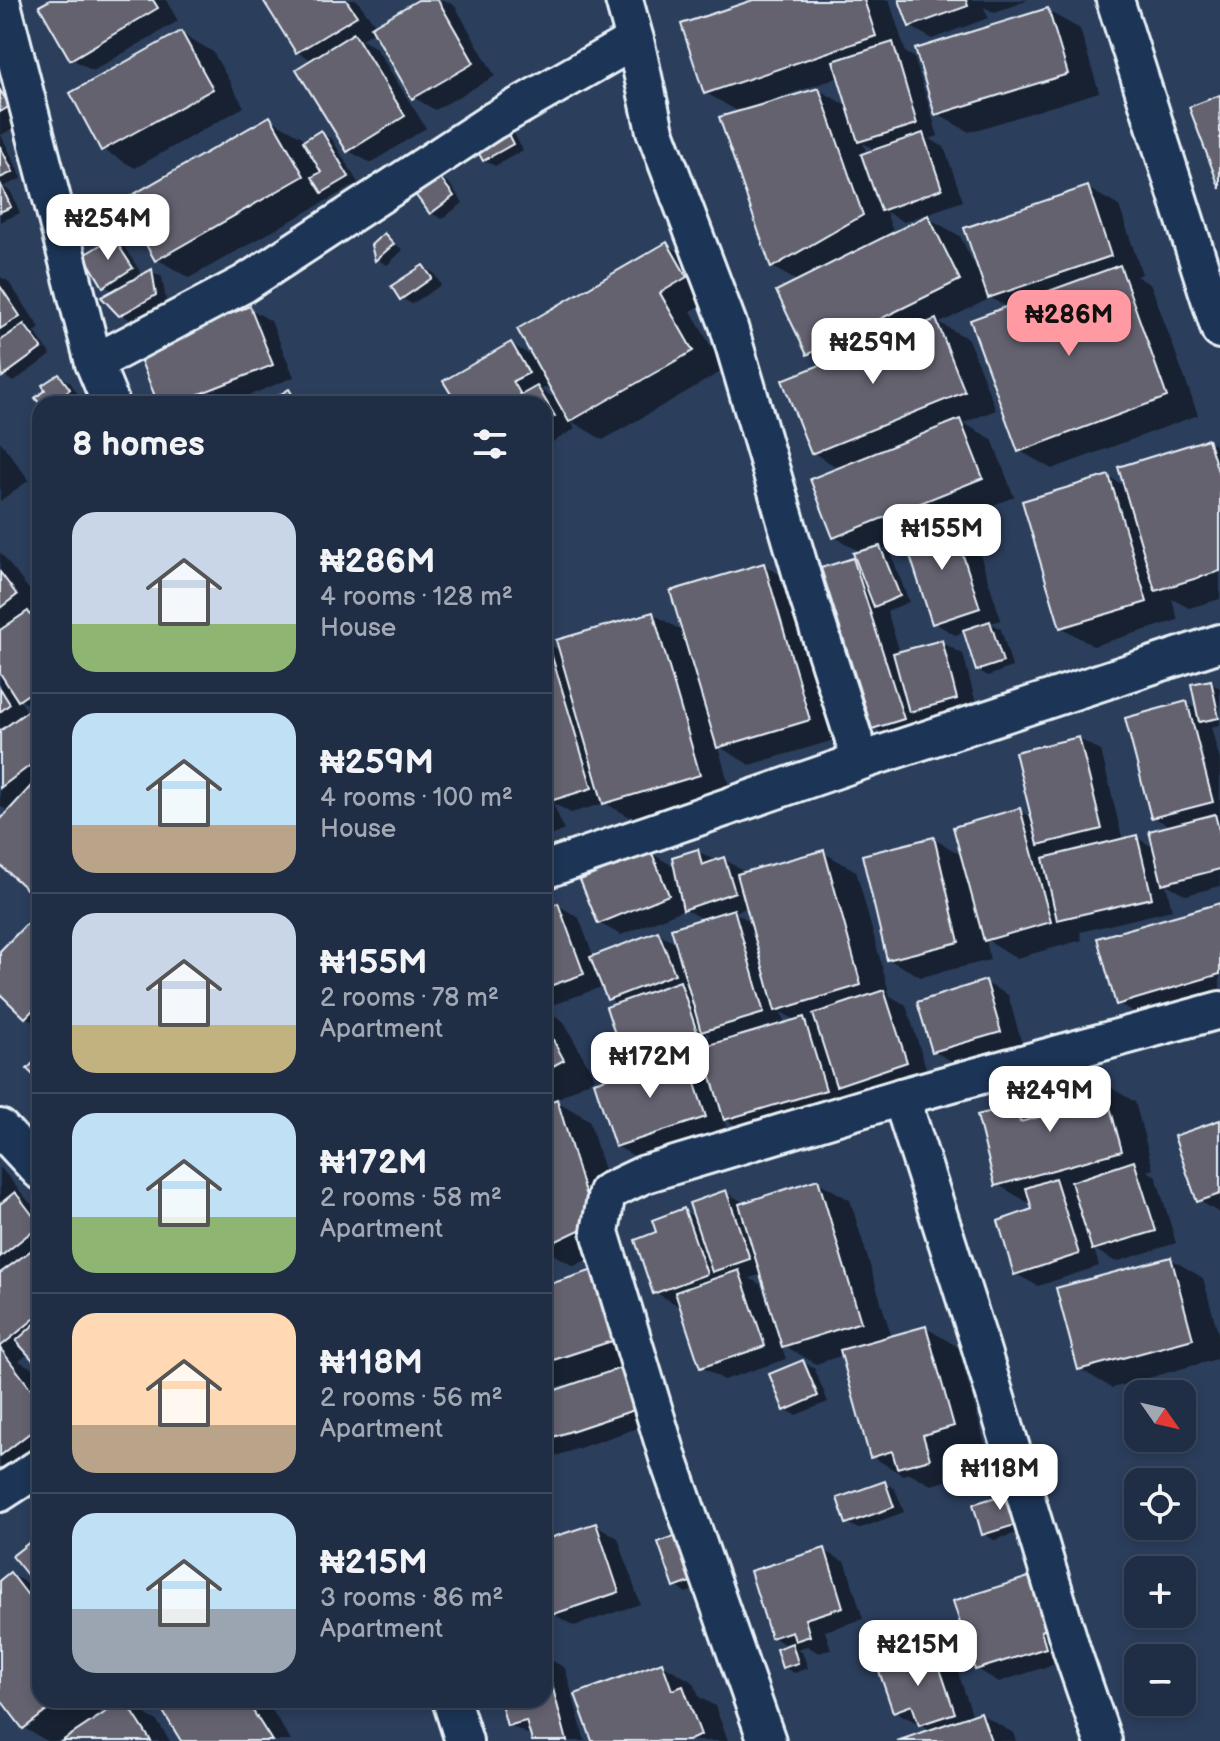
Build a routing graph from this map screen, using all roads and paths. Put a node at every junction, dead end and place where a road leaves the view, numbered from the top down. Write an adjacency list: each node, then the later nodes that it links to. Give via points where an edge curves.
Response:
1 (2, 0): 6 (street)
2 (624, 0): 4 (street)
3 (1115, 0): 5 (street)
4 (635, 40): 6 (street, via 493,121 244,284); 9 (street, via 655,131 728,324)
5 (1220, 330)
6 (94, 363): 7 (street)
7 (108, 396)
8 (1220, 643): 9 (street)
9 (861, 761): 10 (street)
10 (552, 867)
11 (1220, 1010): 12 (street)
12 (901, 1097): 19 (street, via 645,1174 607,1192 600,1232 669,1461); 20 (street)
13 (0, 1128): 14 (street)
14 (32, 1162)
15 (32, 1472): 16 (street)
16 (0, 1493)
17 (453, 1708): 18 (street)
18 (462, 1740)
19 (767, 1741)
20 (1103, 1741)

